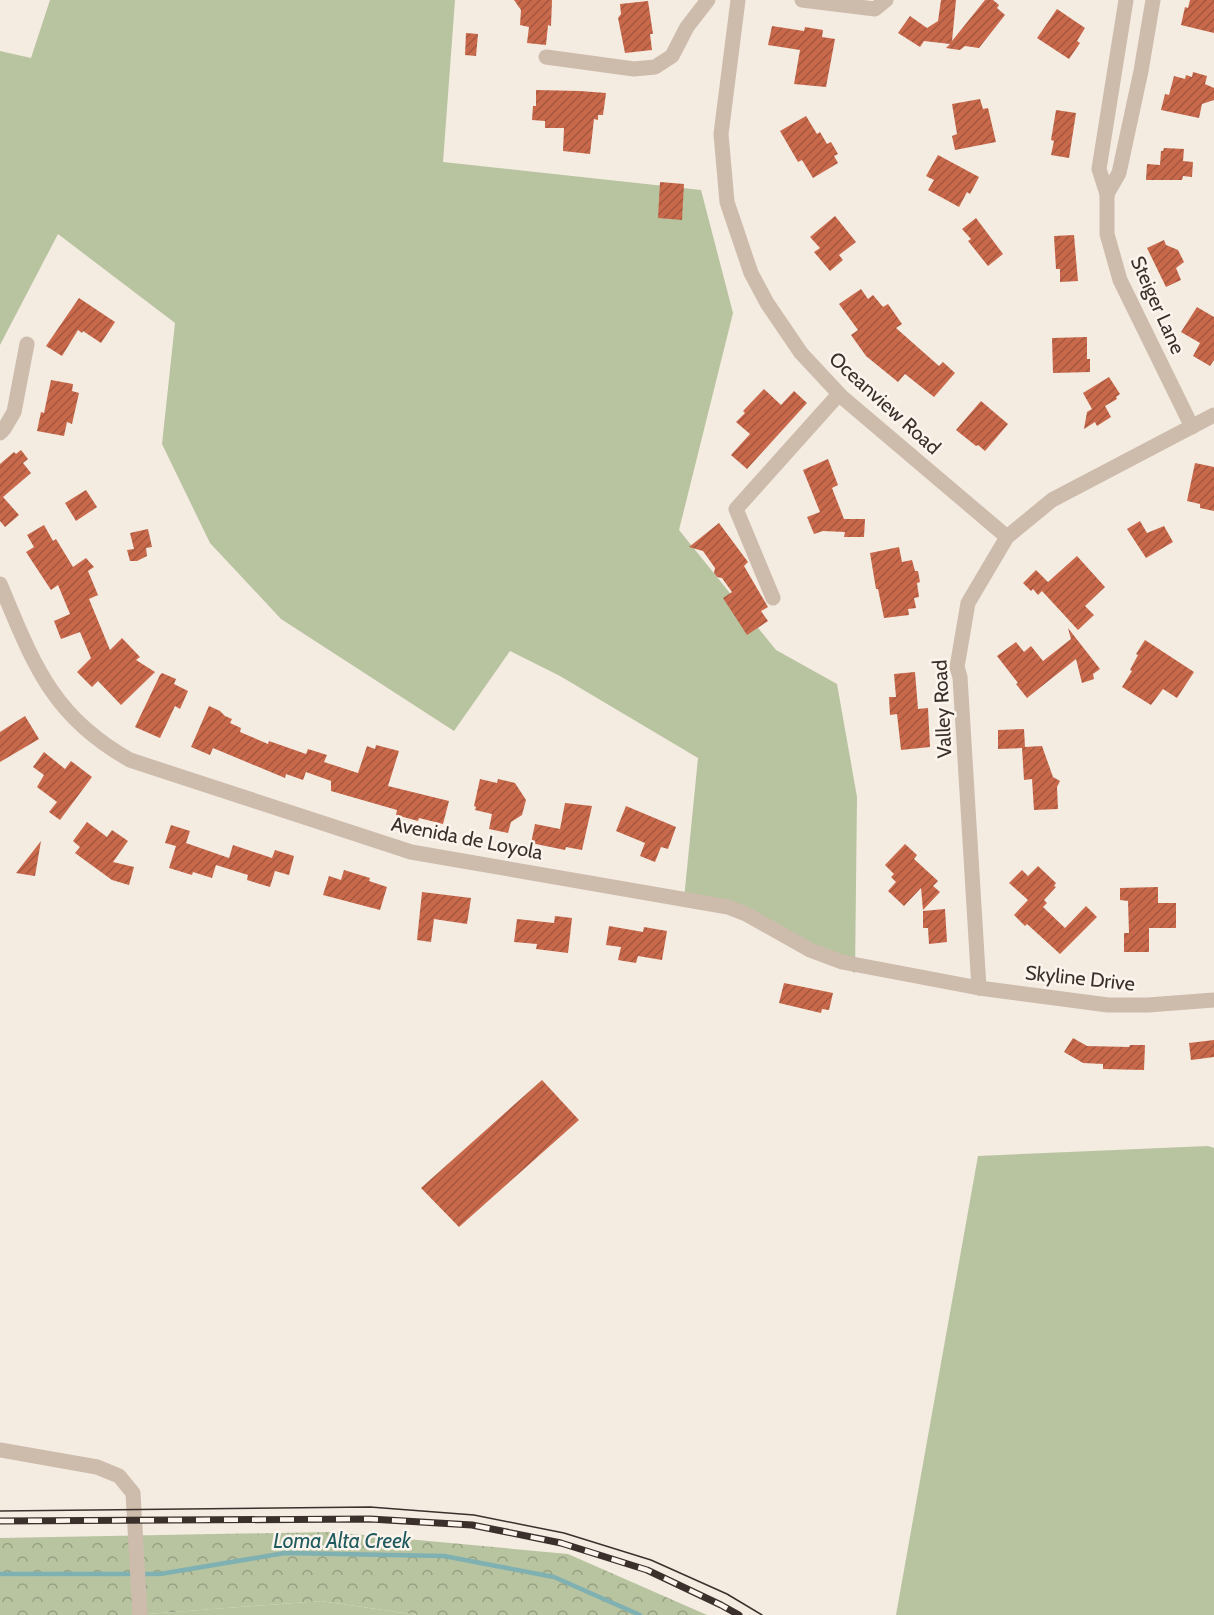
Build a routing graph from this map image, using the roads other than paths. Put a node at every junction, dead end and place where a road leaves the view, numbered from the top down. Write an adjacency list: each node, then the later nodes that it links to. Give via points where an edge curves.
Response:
1 (708, 0): 7 (street, via 687,27 672,56 655,67 634,69)
2 (738, 0): 10 (street, Oceanview Road, via 721,134 727,202 751,273 767,303 801,353)
3 (802, 0): 4 (street, via 875,9)
4 (886, 0)
5 (1126, 0): 8 (street, Steiger Lane, via 1099,169)
6 (1152, 0): 8 (street, Steiger Lane, via 1119,173)
7 (546, 57)
8 (1107, 194): 12 (street, Steiger Lane, via 1107,234 1120,280)
9 (27, 344): 13 (street, via 14,412)
10 (840, 394): 14 (street, Oceanview Road); 16 (street, via 736,509)
11 (1214, 415): 12 (street, Valley Road)
12 (1192, 427): 14 (street, Valley Road, via 1052,500)
13 (0, 433)
14 (1007, 537): 17 (street, Valley Road, via 968,603 957,667)
15 (0, 584): 17 (street, Avenida de Loyola, via 32,659 55,698 73,718 130,760 411,852 728,907 810,950 842,962)
16 (773, 598)
17 (979, 988): 18 (street, Skyline Drive, via 1108,1005)
18 (1214, 1000)
19 (0, 1450): 20 (street, via 97,1467 119,1476 133,1492)
20 (140, 1615)

